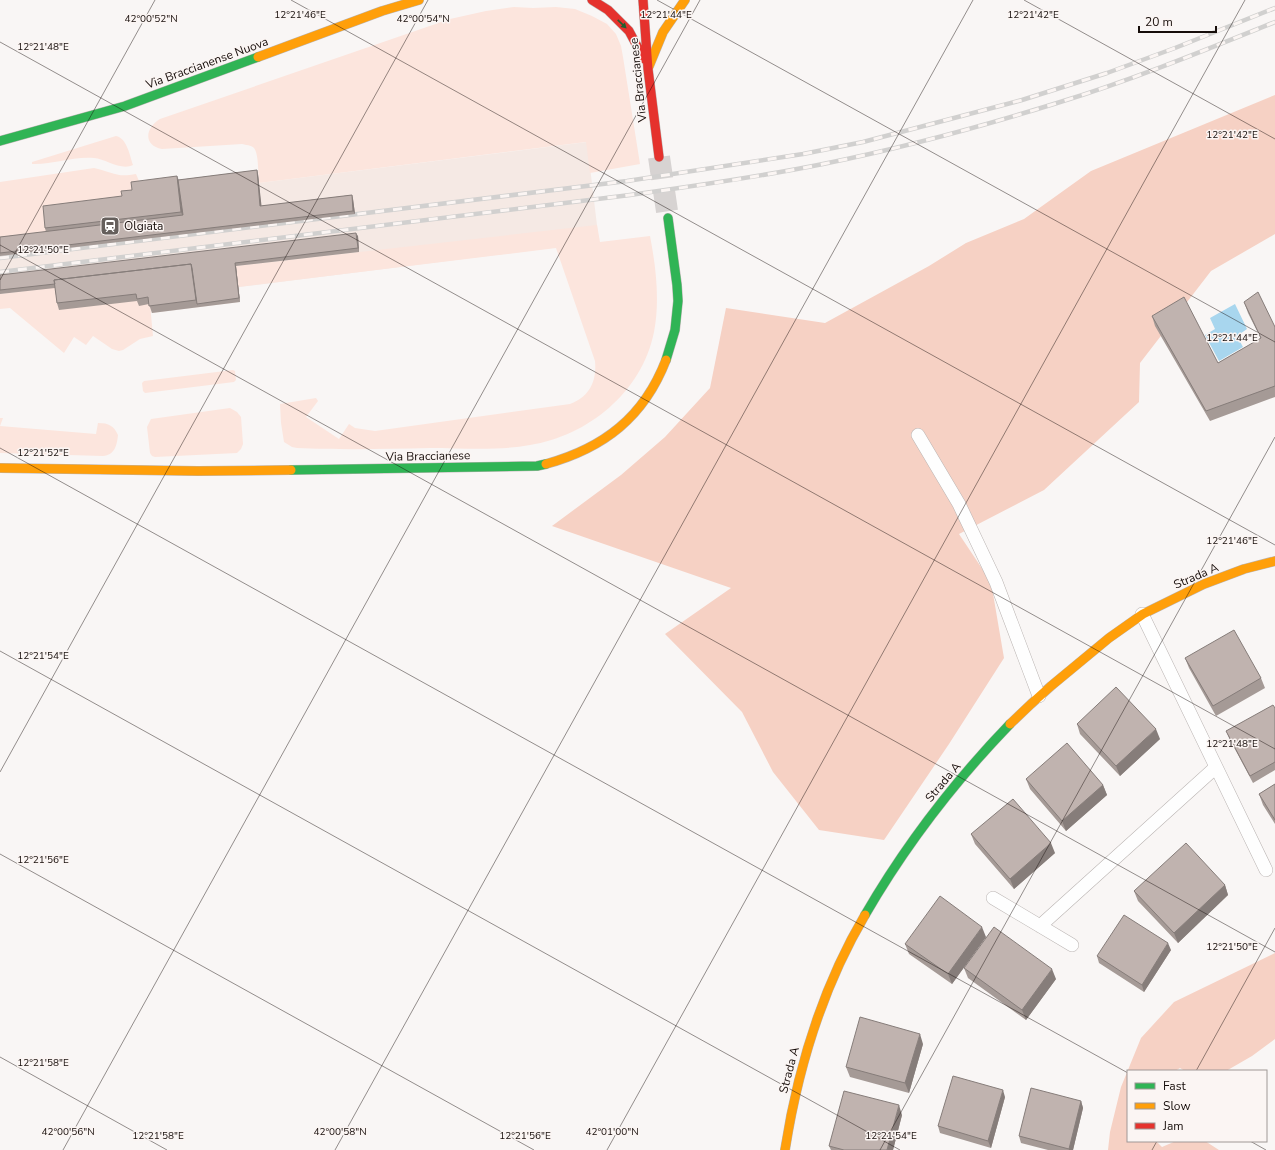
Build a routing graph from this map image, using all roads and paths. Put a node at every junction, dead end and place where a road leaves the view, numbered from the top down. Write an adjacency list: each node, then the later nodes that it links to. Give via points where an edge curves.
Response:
1 (419, 0): 6 (street, Via Braccianense Nuova, via 125,106)
2 (592, 0): 5 (street, one-way to 5, via 608,10 629,31)
3 (643, 0): 5 (street, Via Braccianese)
4 (684, 0): 5 (street, via 663,32)
5 (648, 69): 7 (street, Via Braccianese)
6 (0, 141)
7 (659, 157)
8 (668, 218): 10 (street, Via Braccianese, via 678,308 674,335 665,365 644,403 625,425 606,439 572,456 536,466 198,471)
9 (918, 435): 13 (lane, via 959,504 996,582)
10 (0, 468)
11 (1275, 561): 12 (street, Strada A, via 1193,588)
12 (1142, 614): 13 (street, Strada A); 14 (lane)
13 (1039, 696): 19 (street, Strada A, via 955,785 895,865 867,911 840,961 821,1008 795,1089)
14 (1216, 767): 15 (lane); 17 (lane)
15 (1266, 870)
16 (993, 898): 17 (lane)
17 (1040, 926): 18 (lane)
18 (1072, 945)
19 (785, 1150)

